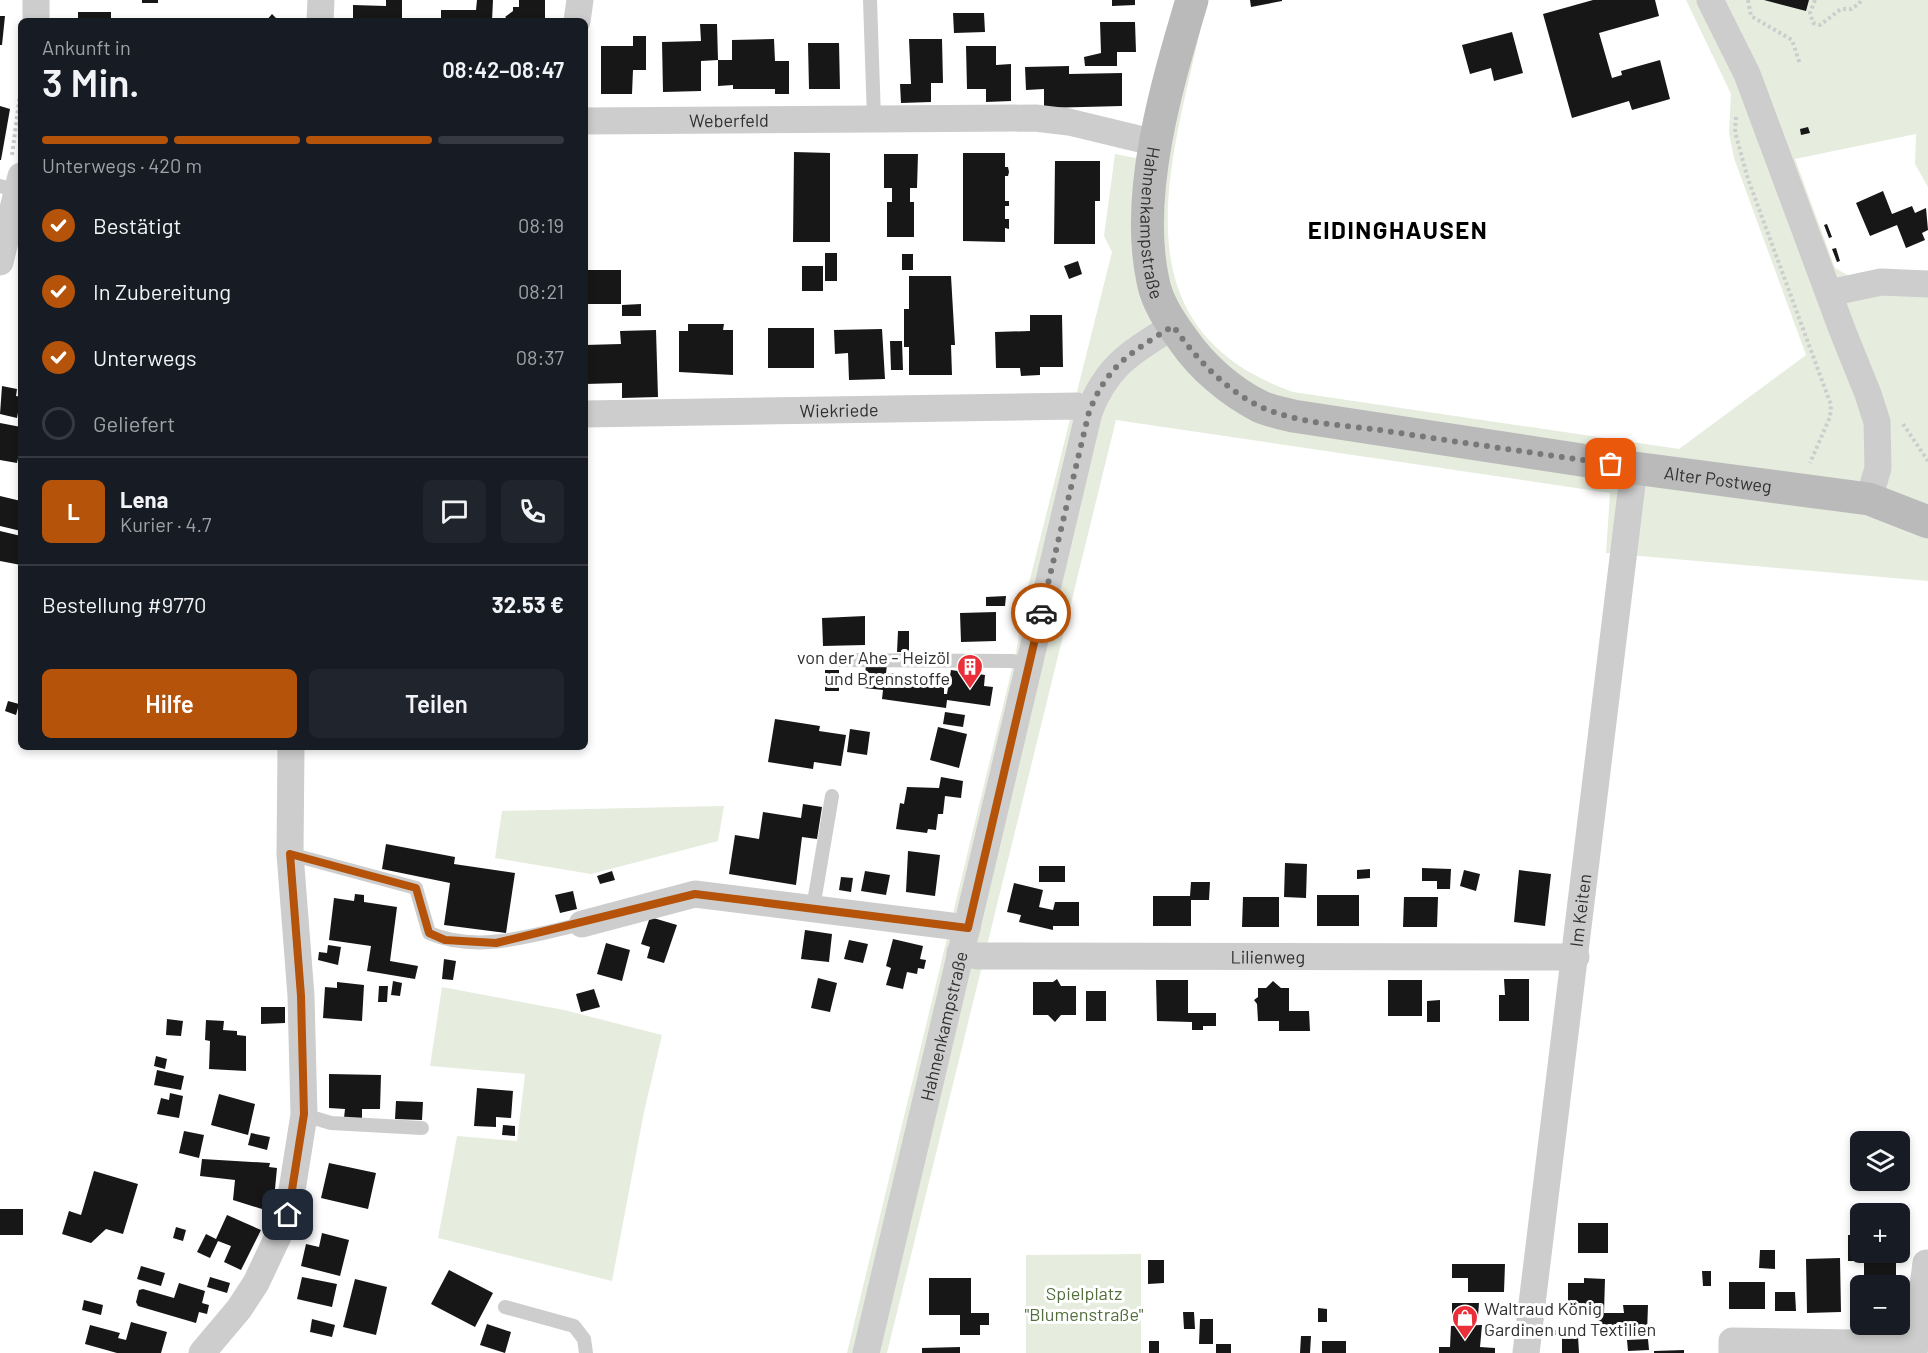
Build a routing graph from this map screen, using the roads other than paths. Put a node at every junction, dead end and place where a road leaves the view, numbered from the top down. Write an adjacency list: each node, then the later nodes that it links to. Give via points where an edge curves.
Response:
1 (36, 0): 7 (street)
2 (321, 0): 8 (street)
3 (580, 0): 9 (street)
4 (870, 0): 10 (lane)
5 (1192, 0): 12 (street, Hahnenkampstraße)
6 (1710, 0): 16 (street, via 1747,75)
7 (36, 18)
8 (320, 18)
9 (577, 18)
10 (874, 118): 11 (street, Weberfeld); 12 (street, Weberfeld, via 1035,118)
11 (588, 121)
12 (1156, 143): 17 (street, Hahnenkampstraße, via 1147,201 1148,247 1153,282)
13 (13, 187): 14 (street)
14 (0, 262)
15 (1928, 284): 16 (street, via 1881,282)
16 (1829, 293): 21 (street, via 1876,422 1878,468)
17 (1173, 326): 18 (street, Hahnenkampstraße, via 1124,357 1098,389); 20 (street, Alter Postweg, via 1194,355 1259,406 1351,426)
18 (1089, 412): 19 (street, Wiekriede, via 1077,406); 24 (street, Hahnenkampstraße)
19 (588, 414)
20 (1634, 468): 21 (street, Alter Postweg); 32 (street, Im Keiten)
21 (1869, 499): 22 (street, Alter Postweg)
22 (1928, 522)
23 (834, 660): 24 (lane)
24 (1029, 664): 30 (street, Hahnenkampstraße)
25 (291, 750): 27 (street)
26 (832, 796): 28 (lane)
27 (290, 854): 29 (lane, via 416,888 429,933 445,940 496,943); 33 (street, via 301,996)
28 (813, 908): 29 (street, via 695,894); 30 (street)
29 (582, 924)
30 (968, 928): 31 (street, Hahnenkampstraße)
31 (960, 953): 32 (street, Lilienweg, via 990,957); 40 (street, Hahnenkampstraße)
32 (1576, 957): 41 (street, Im Keiten)
33 (304, 1114): 34 (lane, via 331,1123); 38 (street, via 288,1215 256,1283)
34 (422, 1128)
35 (1926, 1263): 37 (street)
36 (505, 1307): 39 (lane, via 574,1326 584,1339)
37 (1915, 1348): 42 (street, via 1732,1341)
38 (202, 1353)
39 (586, 1353)
40 (866, 1353)
41 (1526, 1353)
42 (1732, 1353)

